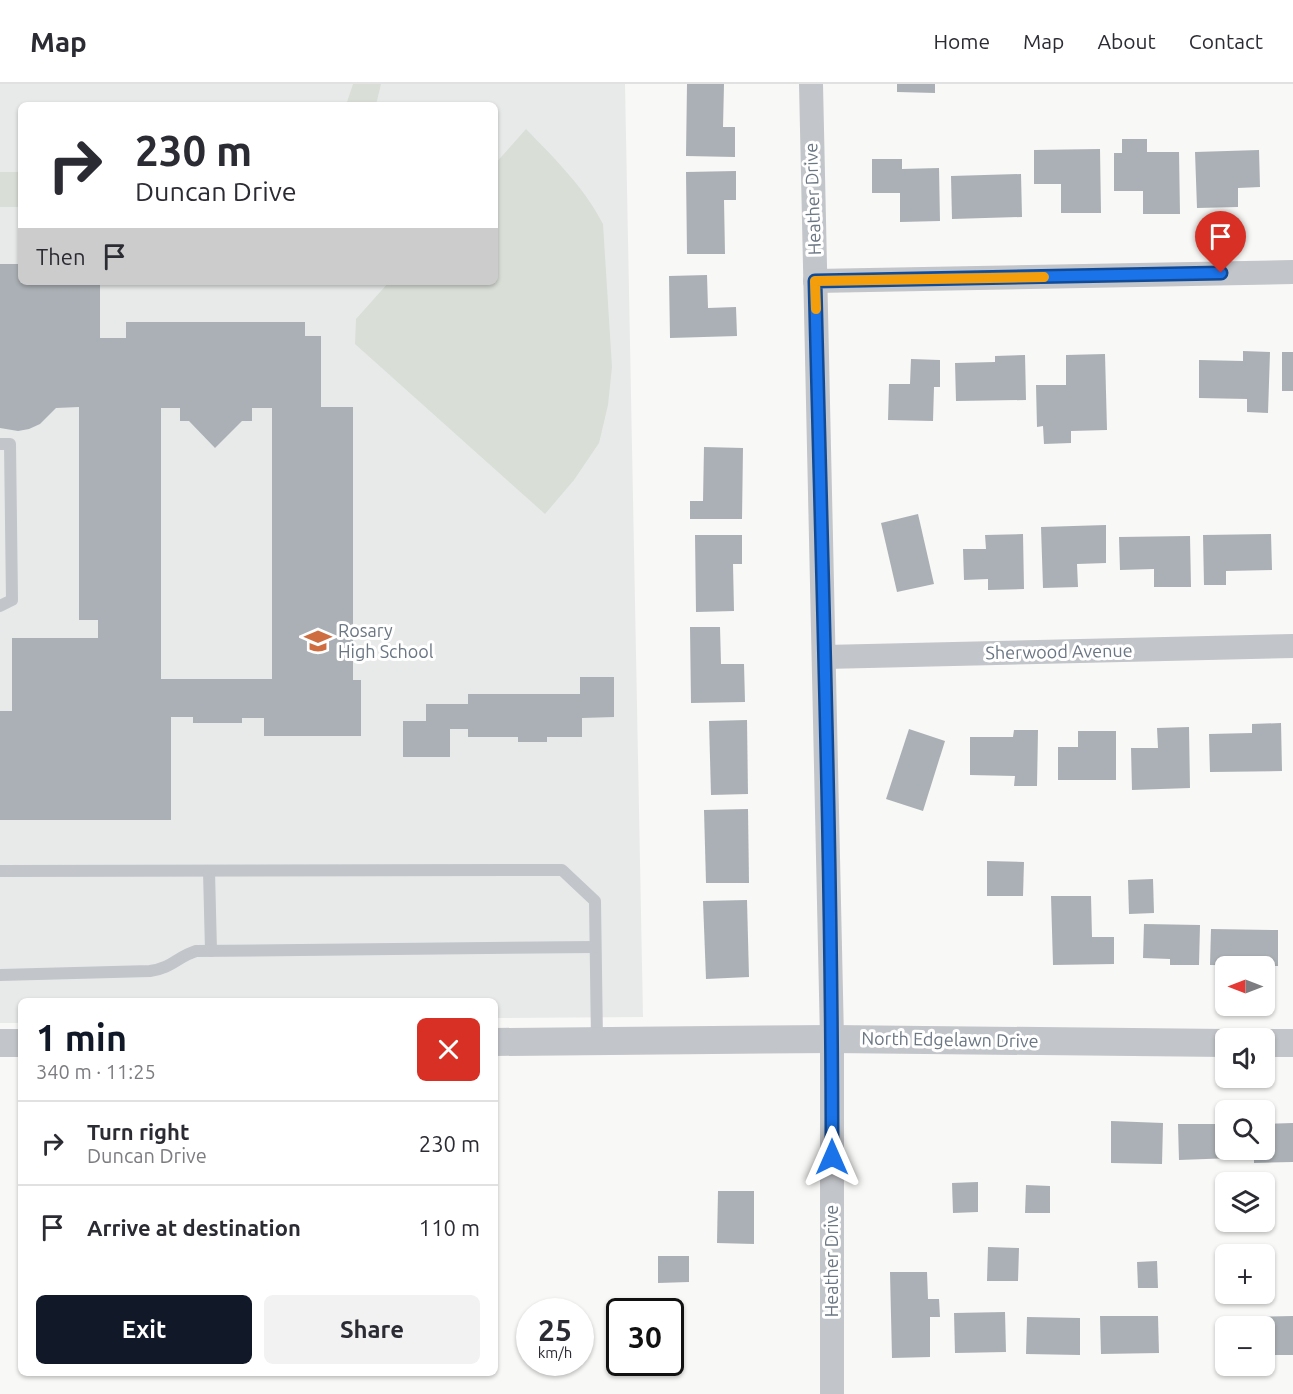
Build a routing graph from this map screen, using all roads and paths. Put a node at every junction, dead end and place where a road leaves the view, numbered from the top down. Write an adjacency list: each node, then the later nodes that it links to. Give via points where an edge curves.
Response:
1 (811, 84): 3 (street, Heather Drive)
2 (1293, 272): 3 (street)
3 (815, 281): 7 (street, Heather Drive)
4 (0, 444): 5 (lane, via 10,444 12,600)
5 (0, 606)
6 (1293, 646): 7 (street, Sherwood Avenue)
7 (825, 657): 13 (street, Heather Drive)
8 (0, 871): 9 (lane)
9 (209, 871): 10 (lane, via 562,870 594,900); 11 (lane)
10 (595, 947): 11 (lane); 14 (lane)
11 (211, 951): 12 (lane, via 189,953 174,964 150,971)
12 (0, 975)
13 (832, 1039): 14 (street, North Edgelawn Drive); 18 (street, North Edgelawn Drive); 21 (street, Heather Drive)
14 (597, 1041): 15 (street, North Edgelawn Drive)
15 (498, 1042)
16 (0, 1043): 17 (street)
17 (18, 1043)
18 (1215, 1043)
19 (1275, 1043): 20 (street)
20 (1293, 1043)
21 (832, 1394)

